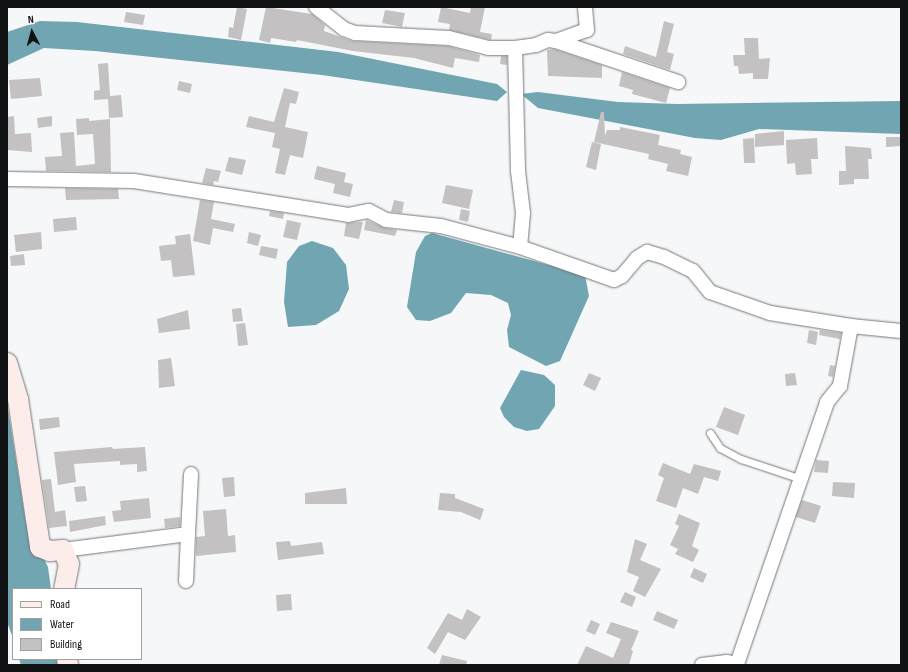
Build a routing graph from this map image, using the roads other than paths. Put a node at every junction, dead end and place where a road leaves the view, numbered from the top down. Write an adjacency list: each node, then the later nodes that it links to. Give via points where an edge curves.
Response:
1 (316, 7): 4 (street, via 344,29 355,33 418,35 449,38 489,48)
2 (585, 7): 3 (street, via 587,30)
3 (556, 41): 4 (street, via 548,40 536,45); 5 (street)
4 (515, 48): 7 (street, via 518,171 523,214)
5 (678, 82)
6 (7, 179): 7 (street, via 134,181 348,215 369,211 386,220 441,226)
7 (520, 247): 8 (street, via 614,280 622,276 637,258 647,252 664,257 693,272 710,292 770,313)
8 (852, 326): 9 (street); 13 (street, via 840,386 826,402)
9 (901, 331)
10 (7, 363): 15 (street, via 18,399 40,547 50,551)
11 (710, 433): 13 (lane, via 720,448 741,459)
12 (191, 474): 14 (street)
13 (798, 478): 18 (street, via 737,664 727,662)
14 (188, 534): 15 (street); 16 (street)
15 (63, 550): 17 (street, via 69,564)
16 (186, 581)
17 (64, 588)
18 (702, 665)

